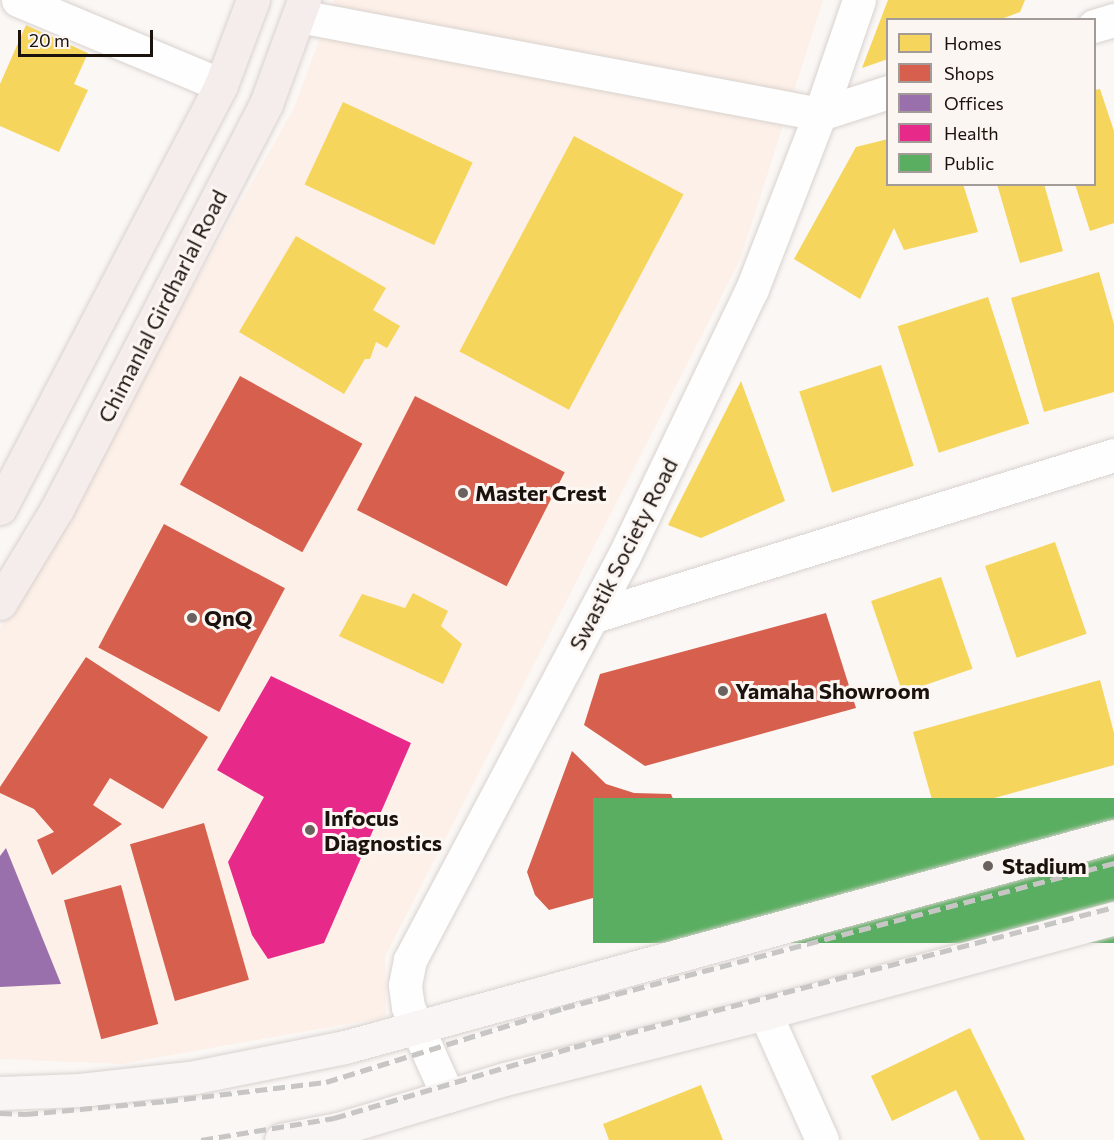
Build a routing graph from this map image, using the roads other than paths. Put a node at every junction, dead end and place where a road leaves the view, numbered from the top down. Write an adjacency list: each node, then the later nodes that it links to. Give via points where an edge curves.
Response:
1 (18, 0): 7 (street)
2 (253, 0): 7 (main road)
3 (859, 0): 9 (street, Swastik Society Road)
4 (302, 8): 9 (street); 12 (main road, Chimanlal Girdharlal Road, via 266,104 57,509)
5 (1114, 20): 6 (street)
6 (1096, 26)
7 (221, 85): 11 (main road)
8 (886, 93): 9 (street)
9 (820, 114): 13 (street, Swastik Society Road, via 752,289)
10 (1114, 455): 13 (street)
11 (2, 499)
12 (0, 603)
13 (594, 616): 17 (street, Swastik Society Road, via 410,960 405,985 408,1007)
14 (1114, 836): 17 (main road)
15 (1114, 918): 16 (main road)
16 (765, 1013): 19 (main road); 21 (street)
17 (417, 1028): 18 (main road, via 345,1047 195,1077 80,1090); 19 (street, Swastik Society Road)
18 (0, 1093)
19 (448, 1096): 20 (main road, via 338,1129)
20 (281, 1140)
21 (822, 1140)

